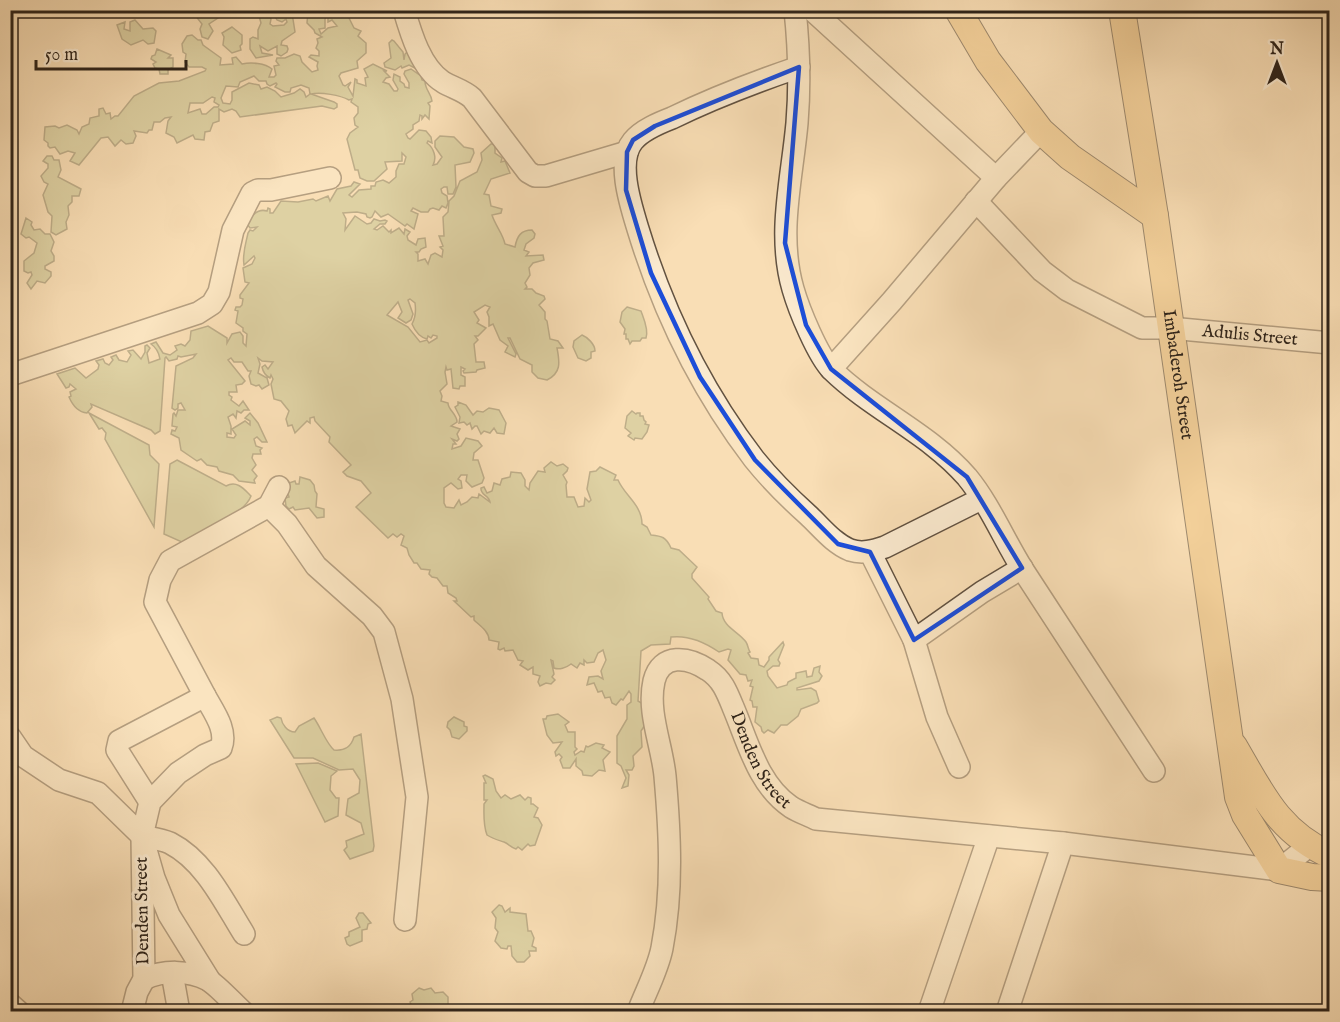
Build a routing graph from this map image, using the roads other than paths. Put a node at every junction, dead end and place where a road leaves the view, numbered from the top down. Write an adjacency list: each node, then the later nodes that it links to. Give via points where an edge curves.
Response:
1 (404, 10): 8 (street, via 422,57 433,74 472,98 528,172 546,176)
2 (795, 10): 6 (street)
3 (812, 10): 10 (street)
4 (958, 10): 7 (main road, via 988,61)
5 (1122, 10): 12 (main road, Imbaderoh Street)
6 (798, 67): 8 (street, via 734,89 655,126 633,140); 15 (street, via 785,243 793,288 806,325)
7 (1041, 131): 10 (street); 12 (main road, via 1070,157)
8 (627, 152): 20 (street, via 626,190 651,273 700,377 755,460 795,504 838,544 852,551)
9 (330, 178): 16 (street, via 252,193 233,230 219,292 212,304 198,313)
10 (996, 178): 11 (street)
11 (976, 201): 13 (street, Adulis Street, via 1042,271 1067,290 1142,328); 15 (street)
12 (1155, 216): 13 (main road, Imbaderoh Street)
13 (1170, 328): 14 (street, Adulis Street); 25 (main road, Imbaderoh Street)
14 (1329, 343)
15 (831, 369): 18 (street, via 943,455 967,477)
16 (10, 375)
17 (279, 487): 19 (street)
18 (981, 499): 20 (street); 21 (street)
19 (269, 506): 23 (street, via 170,561 160,580 155,602); 38 (street, via 287,524 316,566 372,615 384,632 402,699 417,797)
20 (870, 552): 22 (street)
21 (1022, 568): 22 (street); 27 (street)
22 (914, 640): 26 (street, via 937,717)
23 (206, 696): 28 (street, via 224,733 221,748 178,773); 28 (street, via 119,741 117,750)
24 (10, 737): 30 (street, via 23,756 59,780 98,793)
25 (1231, 741): 29 (main road, Imbaderoh Street, via 1270,809); 33 (main road, Imbaderoh Street, via 1238,797)
26 (959, 766)
27 (1154, 771)
28 (150, 802): 30 (street, Denden Street)
29 (1289, 828): 33 (street); 34 (main road)
30 (142, 836): 39 (street, via 168,842 187,854 209,878); 41 (street, Denden Street); 42 (street, via 169,915)
31 (989, 836): 32 (street, Denden Street); 48 (street, Denden Street, via 816,819 792,808 775,794 761,774 719,678 694,662 670,660 654,680 653,698 669,840 667,904 662,950); 49 (street)
32 (1063, 843): 35 (street, Denden Street); 50 (street)
33 (1261, 843): 35 (street); 36 (main road)
34 (1319, 850): 36 (street)
35 (1237, 864): 36 (street, Denden Street)
36 (1279, 870): 37 (main road)
37 (1329, 878)
38 (405, 920)
39 (244, 934)
40 (172, 973): 41 (street, Denden Street, via 156,973); 42 (street, Denden Street); 46 (street)
41 (144, 979): 45 (street)
42 (210, 981): 47 (street, Denden Street)
43 (10, 1004): 44 (street)
44 (20, 1011)
45 (132, 1011)
46 (179, 1011)
47 (243, 1011)
48 (638, 1011)
49 (929, 1011)
50 (1007, 1011)

